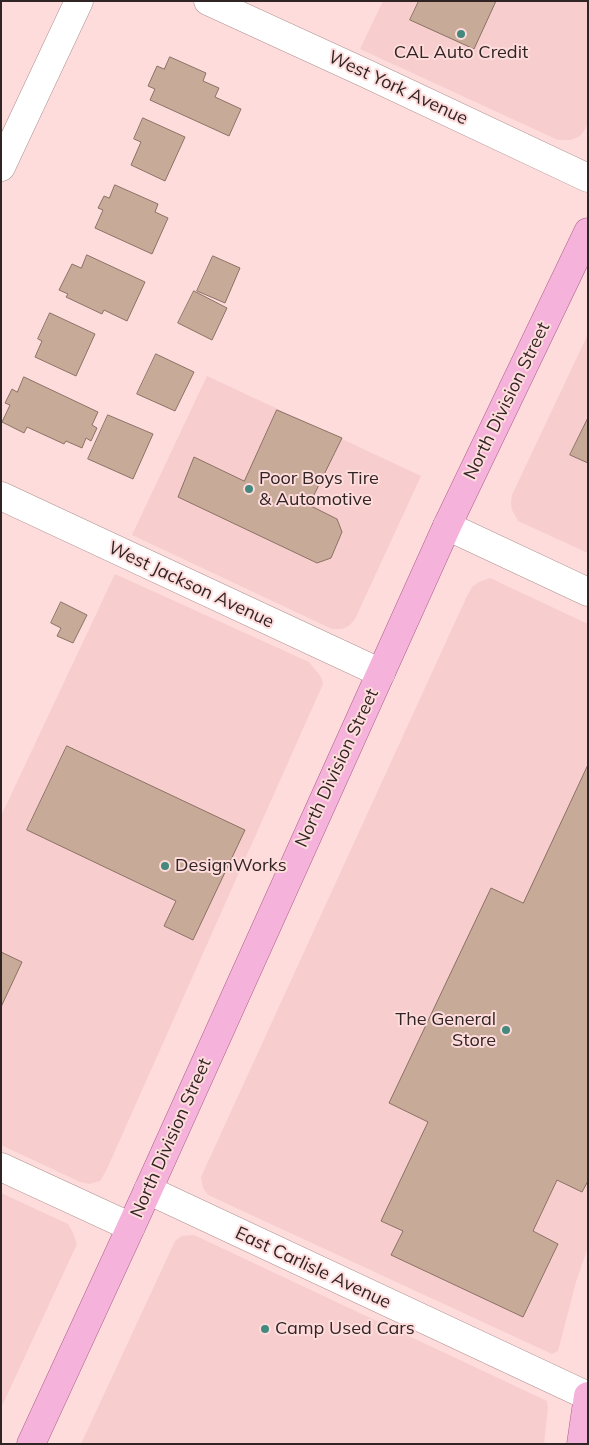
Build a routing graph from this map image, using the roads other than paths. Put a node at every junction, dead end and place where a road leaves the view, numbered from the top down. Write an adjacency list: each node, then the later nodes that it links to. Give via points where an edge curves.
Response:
1 (79, 1): 3 (street)
2 (208, 1): 4 (street, West York Avenue)
3 (1, 167)
4 (588, 178)
5 (588, 232): 7 (main road, North Division Street)
6 (1, 496): 9 (street, West Jackson Avenue)
7 (447, 526): 8 (street); 9 (main road, North Division Street)
8 (588, 592)
9 (381, 674): 11 (main road, North Division Street)
10 (1, 1167): 12 (street)
11 (148, 1190): 12 (main road, North Division Street); 13 (street, East Carlisle Avenue)
12 (131, 1227): 14 (main road, North Division Street)
13 (588, 1396): 15 (main road)
14 (31, 1444)
15 (581, 1444)

